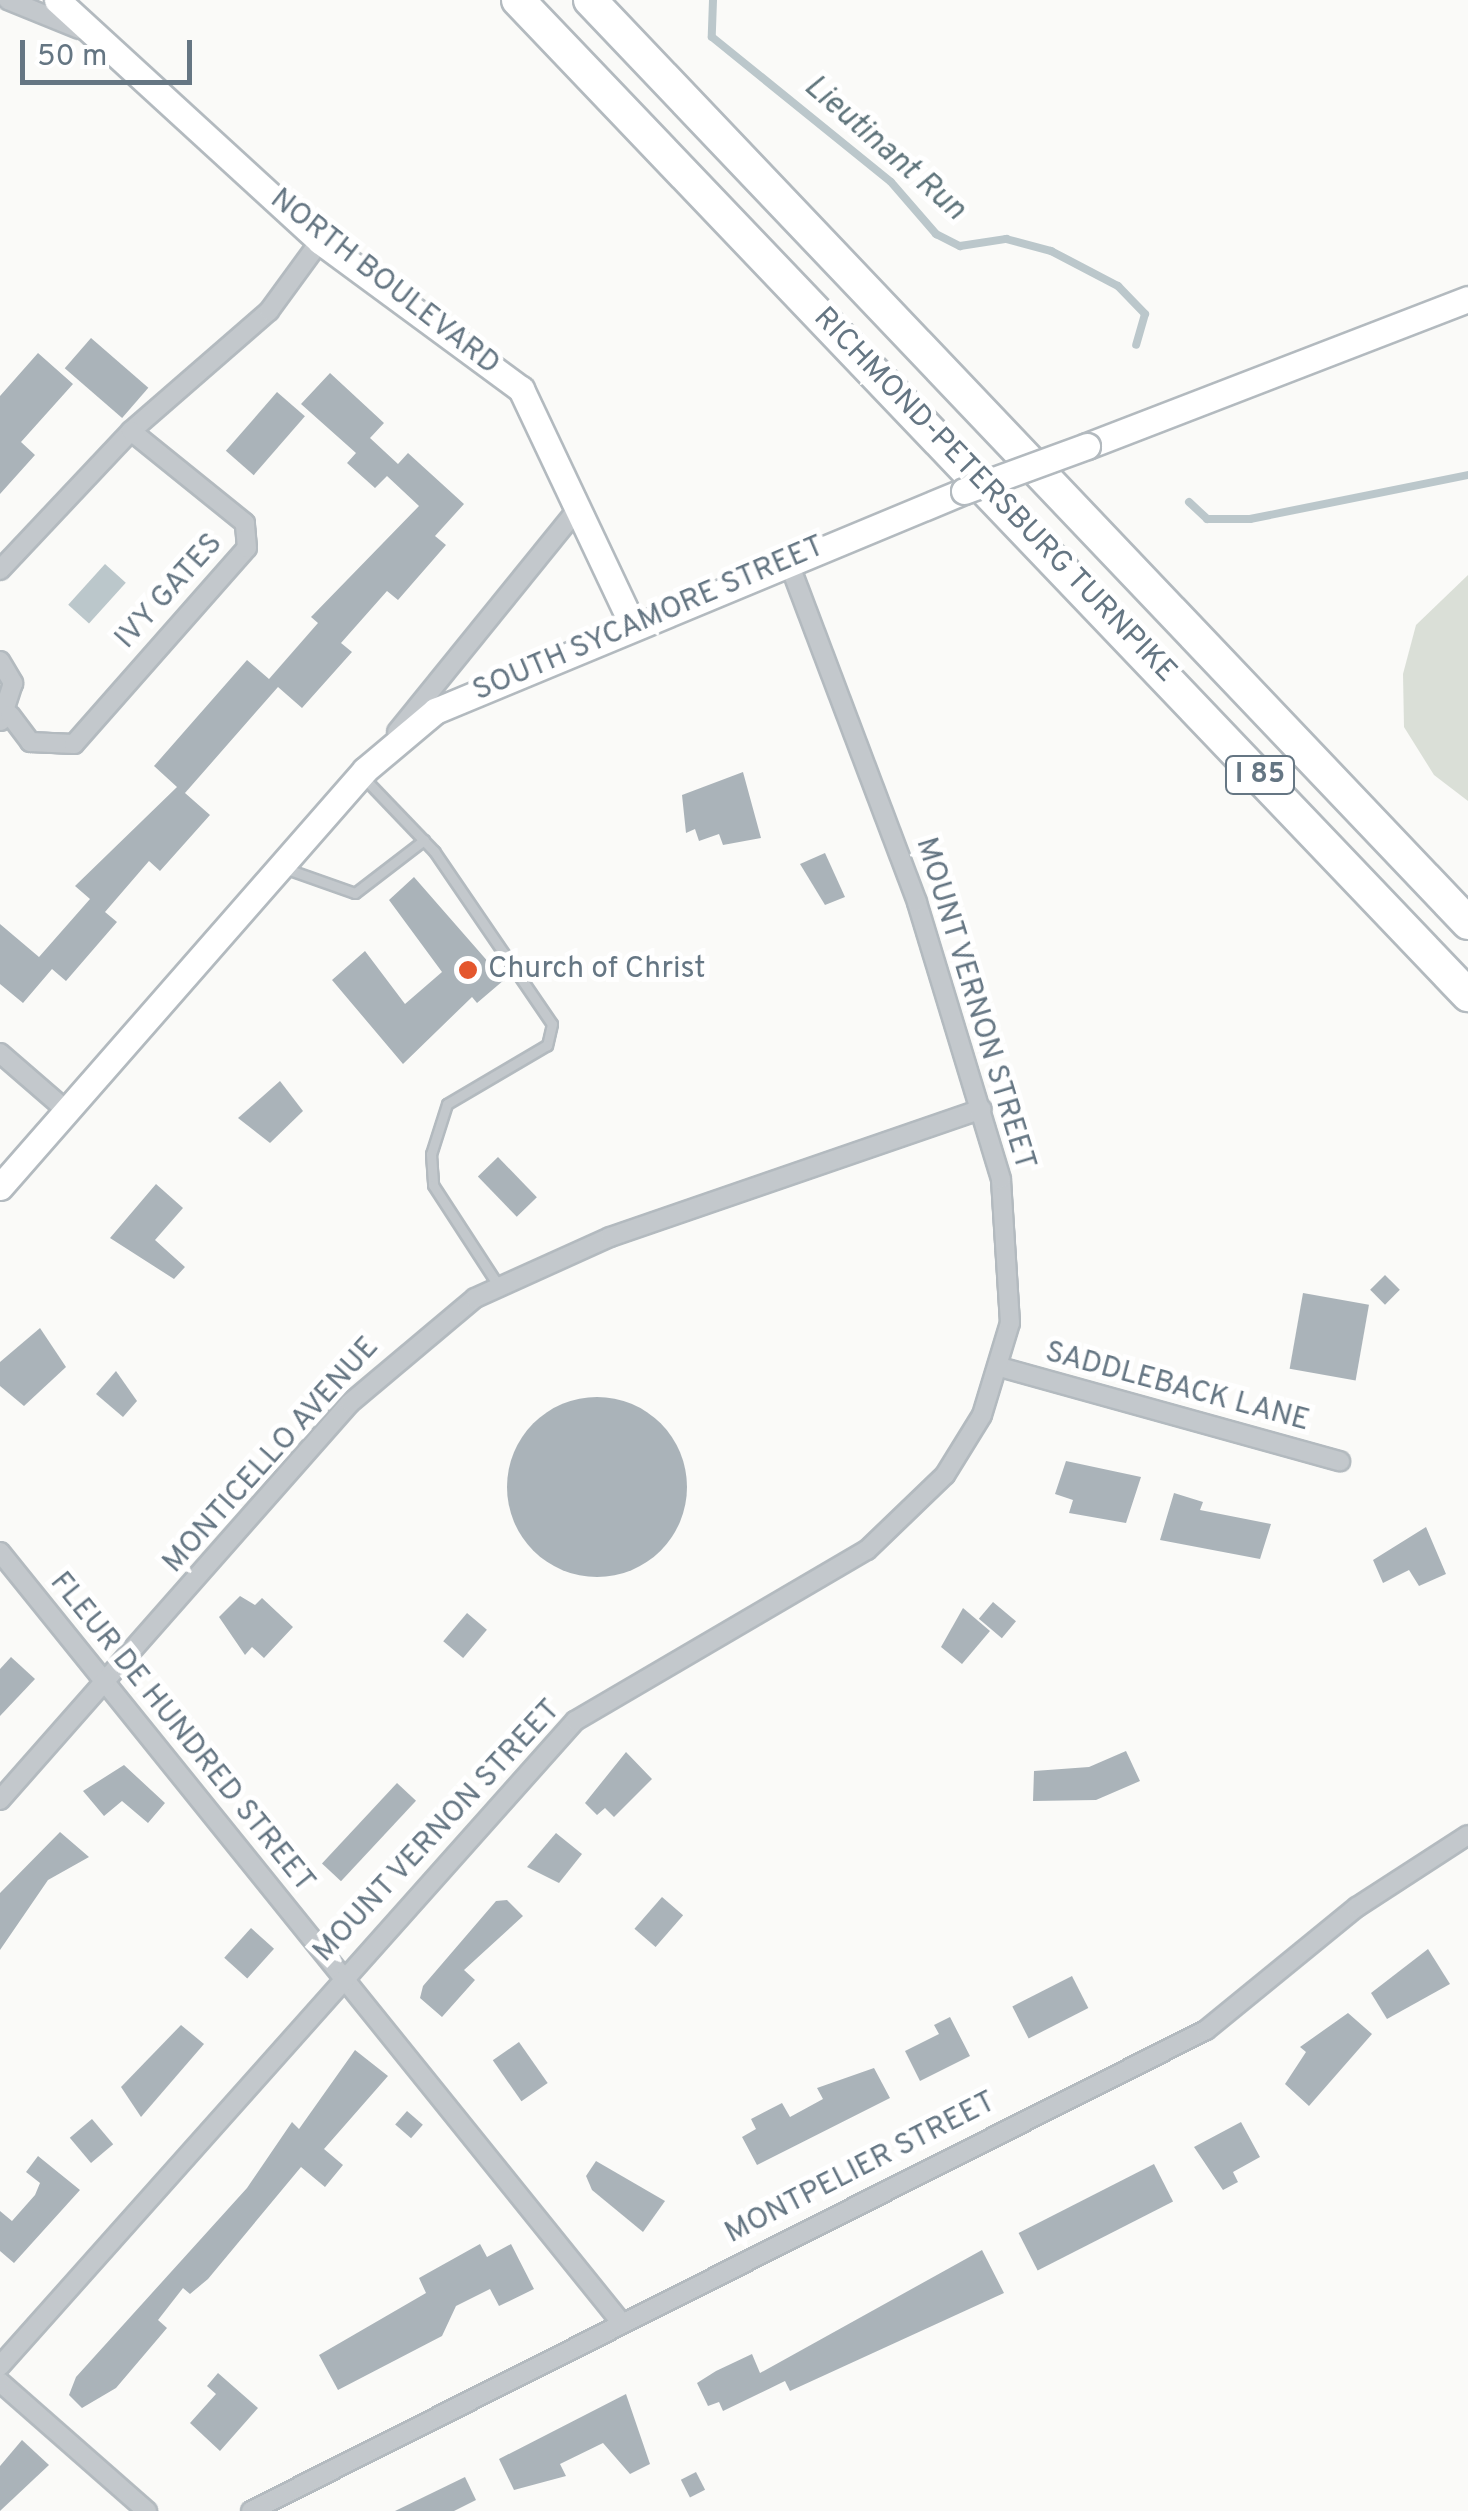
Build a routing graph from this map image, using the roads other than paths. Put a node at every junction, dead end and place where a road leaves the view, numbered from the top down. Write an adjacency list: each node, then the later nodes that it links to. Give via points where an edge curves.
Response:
1 (8, 0): 5 (street)
2 (56, 0): 5 (main road, NORTH BOULEVARD)
3 (518, 0): 19 (highway, RICHMOND-PETERSBURG TURNPIKE / I 85)
4 (590, 0): 18 (highway, RICHMOND-PETERSBURG TURNPIKE / I 85)
5 (115, 47): 6 (main road, NORTH BOULEVARD)
6 (320, 241): 8 (street, via 260,320); 9 (main road, NORTH BOULEVARD, via 521,390)
7 (1468, 299): 10 (main road, SOUTH SYCAMORE STREET, bridge)
8 (131, 431): 11 (street); 14 (street, IVY GATES, via 245,522 247,548 74,744 30,742)
9 (579, 507): 12 (main road, NORTH BOULEVARD); 15 (street)
10 (788, 560): 12 (main road, SOUTH SYCAMORE STREET); 21 (street, MOUNT VERNON STREET, via 917,902)
11 (0, 570)
12 (632, 624): 15 (main road, SOUTH SYCAMORE STREET, via 435,711)
13 (0, 661): 14 (street, IVY GATES, via 14,683)
14 (5, 718)
15 (363, 772): 16 (lane); 17 (main road, SOUTH SYCAMORE STREET)
16 (424, 840): 17 (lane, via 356,893); 24 (lane, via 552,1024 547,1045 447,1104 431,1154 433,1185)
17 (281, 866): 22 (main road, SOUTH SYCAMORE STREET)
18 (1468, 923)
19 (1468, 995)
20 (0, 1052): 22 (street)
21 (982, 1109): 24 (street, MONTICELLO AVENUE); 25 (street, MOUNT VERNON STREET, via 1010,1231)
22 (66, 1111): 23 (main road, SOUTH SYCAMORE STREET)
23 (0, 1187)
24 (498, 1285): 28 (street, MONTICELLO AVENUE, via 431,1328 350,1403)
25 (1000, 1367): 26 (street, SADDLEBACK LANE); 31 (street, MOUNT VERNON STREET, via 970,1440 905,1519 801,1595 575,1721)
26 (1340, 1462)
27 (0, 1552): 28 (street, FLEUR DE HUNDRED STREET)
28 (105, 1684): 29 (street, MONTICELLO AVENUE); 31 (street, FLEUR DE HUNDRED STREET)
29 (0, 1800)
30 (1468, 1834): 32 (street, MONTPELIER STREET, via 1357,1907 1206,2030)
31 (341, 1975): 32 (street, FLEUR DE HUNDRED STREET); 33 (street, MOUNT VERNON STREET)
32 (620, 2321): 36 (street, MONTPELIER STREET)
33 (0, 2366)
34 (0, 2382): 35 (street)
35 (147, 2511)
36 (251, 2511)

